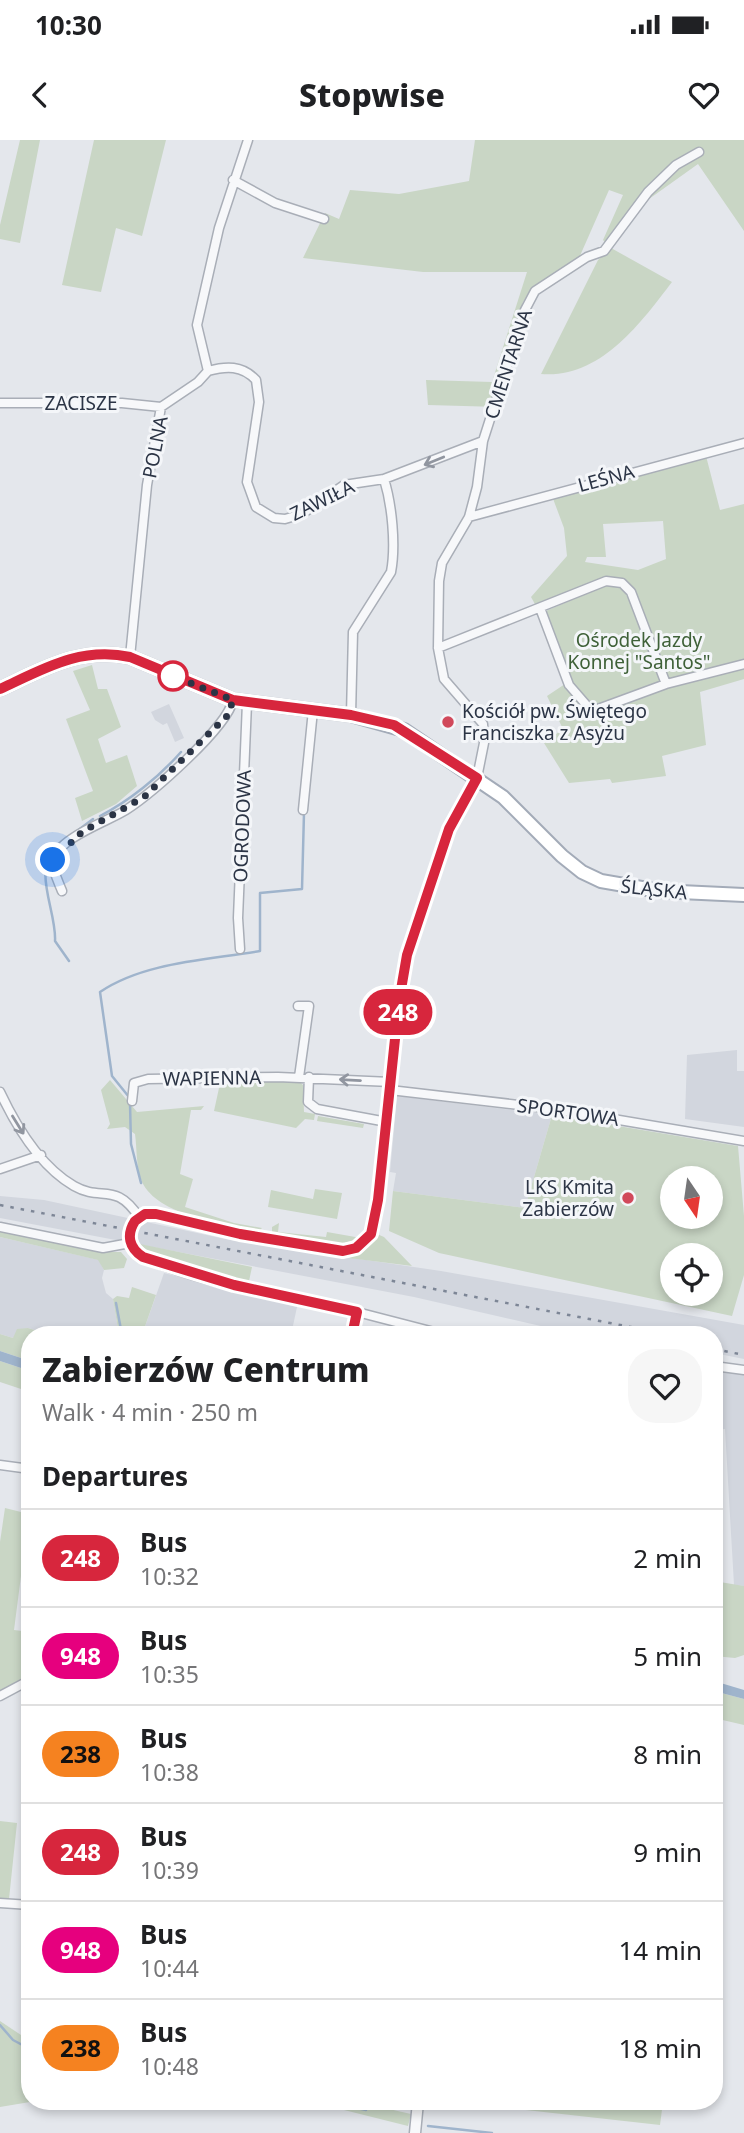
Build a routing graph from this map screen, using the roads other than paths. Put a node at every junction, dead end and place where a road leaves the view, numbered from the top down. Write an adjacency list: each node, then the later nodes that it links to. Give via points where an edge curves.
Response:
1 (248, 140): 3 (street)
2 (699, 152): 8 (street, CMENTARNA, via 676,165 648,192 604,251 535,291)
3 (233, 180): 4 (street, via 275,203); 5 (street, via 197,325)
4 (324, 219)
5 (208, 371): 7 (street, POLNA); 10 (street, ZAWIŁA, via 236,368 256,380 258,402 247,482 251,500 265,514 285,519 302,514 344,485)
6 (0, 403): 7 (street, ZACISZE)
7 (161, 407): 14 (street, POLNA, via 147,485)
8 (483, 441): 10 (street, ZAWIŁA, one-way to 10); 11 (street, CMENTARNA)
9 (744, 443): 11 (street, LEŚNA)
10 (384, 479): 21 (street, via 392,503 393,561 391,572 353,632)
11 (469, 517): 13 (street, CMENTARNA, via 442,563)
12 (540, 608): 13 (street); 16 (street, via 569,685 589,708 598,709); 16 (street, via 606,581 622,583 631,593)
13 (438, 648): 22 (street, CMENTARNA, via 444,679 483,724)
14 (130, 657): 17 (main road, ŚLĄSKA, via 77,655); 18 (main road, ŚLĄSKA)
15 (744, 664): 16 (street)
16 (666, 684)
17 (0, 689)
18 (233, 700): 19 (main road, ŚLĄSKA); 24 (street, via 222,723 144,797 82,832 56,855 54,868)
19 (247, 703): 20 (main road, ŚLĄSKA); 26 (street, OGRODOWA)
20 (313, 710): 21 (main road, ŚLĄSKA); 23 (street)
21 (351, 715): 22 (main road, ŚLĄSKA, via 404,730)
22 (477, 778): 25 (main road, ŚLĄSKA, via 522,813 562,856 593,878 628,888); 30 (street, via 449,829 419,911 400,997)
23 (303, 810)
24 (62, 891)
25 (744, 895)
26 (240, 949)
27 (298, 1006): 28 (street, via 309,1006)
28 (299, 1077): 29 (street, WAPIENNA); 32 (street, WAPIENNA, via 139,1080 134,1083)
29 (309, 1077): 30 (street, WAPIENNA, one-way to 29); 33 (street, via 308,1102 317,1110)
30 (391, 1086): 33 (street); 34 (street, SPORTOWA)
31 (0, 1092): 35 (street, one-way to 35)
32 (132, 1101)
33 (387, 1122): 37 (street, via 374,1226 356,1248 334,1250 253,1237 156,1214)
34 (744, 1141)
35 (41, 1155): 36 (street); 37 (street, via 74,1186 121,1197)
36 (0, 1168)
37 (139, 1217): 39 (street, via 132,1226)
38 (0, 1227): 39 (street, via 103,1248)
39 (130, 1243): 40 (street, via 143,1257 234,1285)
40 (357, 1312): 41 (street); 42 (street)
41 (354, 1326)
42 (411, 1326)
43 (723, 1367): 44 (street)
44 (744, 1370)
45 (0, 1465): 46 (street)
46 (21, 1468)
47 (21, 1685): 48 (street)
48 (0, 1696)
49 (0, 1903): 50 (street)
50 (21, 1904)
51 (417, 2110): 52 (street)
52 (415, 2133)

